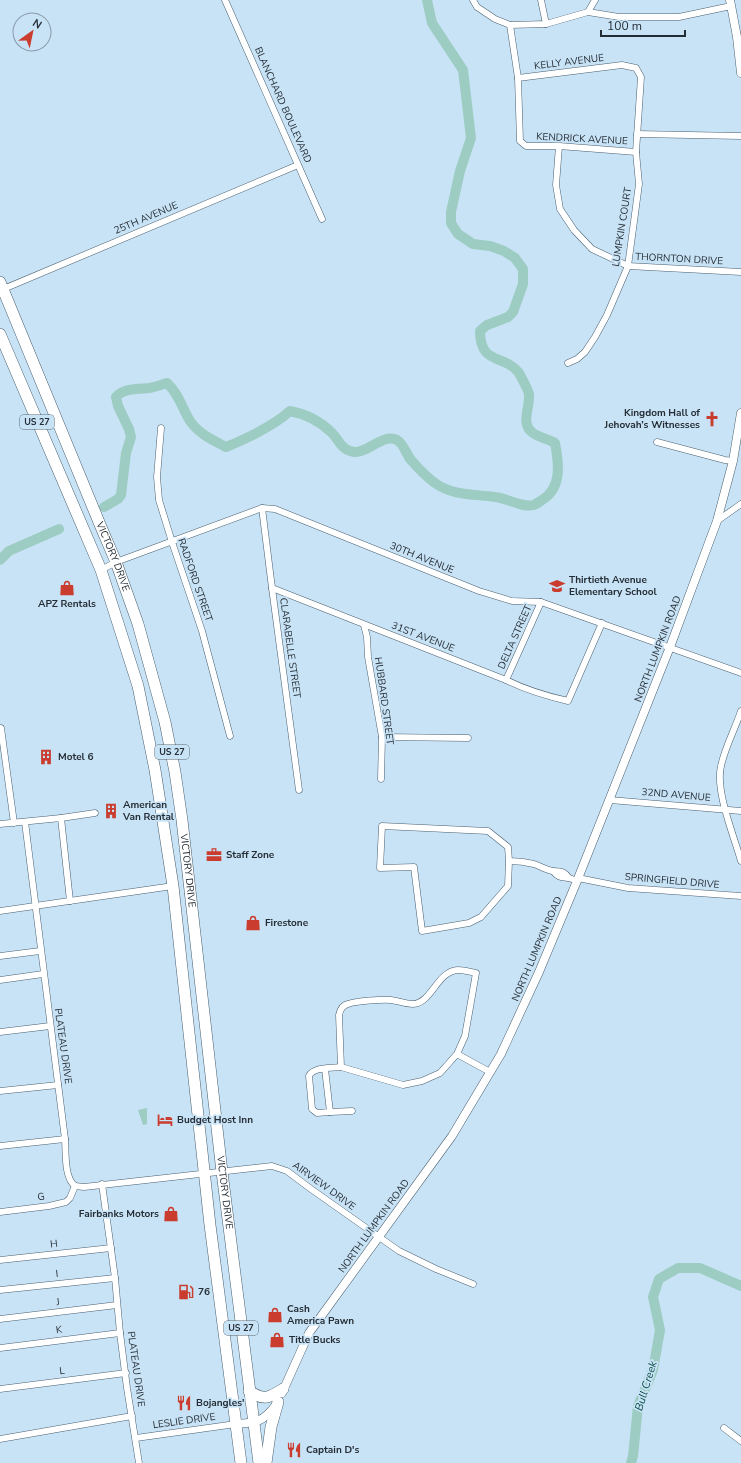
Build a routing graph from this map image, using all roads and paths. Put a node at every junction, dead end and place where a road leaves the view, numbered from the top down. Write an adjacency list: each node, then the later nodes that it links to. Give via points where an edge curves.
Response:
1 (225, 0): 16 (street, BLANCHARD BOULEVARD)
2 (473, 0): 8 (street, via 477,7)
3 (541, 0): 7 (street)
4 (595, 0): 6 (street)
5 (730, 3): 6 (street, via 679,17 620,17); 10 (street)
6 (588, 12): 7 (street)
7 (546, 24): 8 (street)
8 (510, 25): 11 (street)
9 (622, 65): 11 (street, KELLY AVENUE); 12 (street, LUMPKIN COURT, via 636,68 641,77)
10 (741, 73)
11 (518, 78): 14 (street, KENDRICK AVENUE, via 520,141 526,146)
12 (637, 134): 13 (street, KENDRICK AVENUE); 15 (street, LUMPKIN COURT)
13 (741, 136)
14 (559, 146): 15 (street, KENDRICK AVENUE); 18 (street, THORNTON DRIVE, via 556,185 560,209 574,230 592,249)
15 (636, 152): 18 (street, LUMPKIN COURT, via 639,184)
16 (298, 165): 17 (street, BLANCHARD BOULEVARD); 20 (street, 25TH AVENUE)
17 (322, 219)
18 (628, 266): 19 (street, THORNTON DRIVE); 22 (street, LUMPKIN COURT, via 595,337 577,359)
19 (741, 272)
20 (1, 287): 32 (highway, VICTORY DRIVE / US 27)
21 (0, 334): 33 (highway, VICTORY DRIVE / US 27)
22 (568, 363)
23 (741, 413): 26 (street, NORTH LUMPKIN ROAD)
24 (161, 428): 31 (street, RADFORD STREET, via 159,500)
25 (657, 442): 27 (street)
26 (738, 445): 27 (street, NORTH LUMPKIN ROAD)
27 (732, 461): 30 (street, NORTH LUMPKIN ROAD)
28 (741, 504): 30 (street)
29 (262, 508): 31 (street); 34 (street, CLARABELLE STREET); 35 (street, 30TH AVENUE, via 275,509 479,591 512,601)
30 (717, 521): 38 (street, NORTH LUMPKIN ROAD)
31 (172, 542): 32 (street); 43 (street, RADFORD STREET, via 202,631)
32 (116, 562): 33 (street); 59 (highway, VICTORY DRIVE / US 27, via 138,624 166,722 176,772)
33 (101, 570): 60 (highway, VICTORY DRIVE / US 27, via 138,686 155,770)
34 (272, 588): 37 (street, 31ST AVENUE); 47 (street, CLARABELLE STREET)
35 (541, 602): 36 (street, 30TH AVENUE); 40 (street, DELTA STREET)
36 (602, 623): 38 (street, 30TH AVENUE); 40 (street, 31ST AVENUE, via 568,701 526,690)
37 (364, 625): 40 (street, 31ST AVENUE); 44 (street, HUBBARD STREET)
38 (670, 647): 39 (street, 30TH AVENUE); 48 (street, NORTH LUMPKIN ROAD)
39 (741, 673)
40 (506, 680)
41 (741, 711): 49 (street, via 721,766 720,783)
42 (0, 728): 54 (street)
43 (230, 736)
44 (382, 737): 45 (street); 46 (street, HUBBARD STREET)
45 (468, 738)
46 (381, 779)
47 (299, 790)
48 (610, 800): 49 (street, 32ND AVENUE); 58 (street, NORTH LUMPKIN ROAD)
49 (726, 810): 50 (street, 32ND AVENUE); 57 (street)
50 (741, 811)
51 (95, 813): 52 (street)
52 (61, 818): 53 (street); 62 (street)
53 (25, 822): 54 (street); 63 (street, PLATEAU DRIVE)
54 (14, 823): 55 (street)
55 (0, 824)
56 (509, 861): 56 (street, via 508,847 488,831 382,826 380,868 414,867 422,931 469,922 481,917 508,886); 58 (street, SPRINGFIELD DRIVE, via 535,864 553,871 559,870)
57 (741, 861)
58 (575, 879): 61 (street, SPRINGFIELD DRIVE, via 628,888); 74 (street, NORTH LUMPKIN ROAD, via 539,972)
59 (190, 884): 60 (highway); 81 (highway, VICTORY DRIVE / US 27)
60 (173, 886): 62 (street); 82 (highway, VICTORY DRIVE / US 27)
61 (741, 896)
62 (70, 901): 63 (street)
63 (35, 906): 64 (street); 65 (street, PLATEAU DRIVE)
64 (0, 911)
65 (40, 951): 66 (street); 67 (street, PLATEAU DRIVE)
66 (0, 956)
67 (43, 974): 68 (street); 69 (street, PLATEAU DRIVE)
68 (0, 980)
69 (50, 1026): 70 (street); 75 (street, PLATEAU DRIVE)
70 (0, 1032)
71 (457, 1054): 72 (street, via 440,1073 422,1081 403,1085); 72 (street, via 466,1036 476,973 459,970 445,975 422,1001 415,1004 391,1000 349,1003 340,1009); 74 (street)
72 (341, 1067): 73 (street)
73 (325, 1069): 78 (street); 78 (street, via 313,1070 309,1076 312,1109 317,1113)
74 (490, 1072): 86 (street, NORTH LUMPKIN ROAD, via 452,1136)
75 (58, 1085): 76 (street); 79 (street, PLATEAU DRIVE)
76 (0, 1091)
77 (352, 1111): 78 (street)
78 (330, 1112)
79 (65, 1139): 80 (street); 84 (street, PLATEAU DRIVE, via 68,1174)
80 (0, 1146)
81 (222, 1172): 82 (street, AIRVIEW DRIVE); 86 (street, AIRVIEW DRIVE, via 272,1166 287,1171); 99 (highway, VICTORY DRIVE / US 27)
82 (204, 1174): 83 (street, AIRVIEW DRIVE); 103 (highway, VICTORY DRIVE / US 27)
83 (102, 1184): 84 (street, AIRVIEW DRIVE); 87 (street, PLATEAU DRIVE)
84 (75, 1186): 85 (street, G, via 66,1202)
85 (0, 1212)
86 (378, 1237): 90 (street, AIRVIEW DRIVE, via 436,1270); 98 (street, NORTH LUMPKIN ROAD, via 309,1333)
87 (111, 1248): 88 (street, H); 89 (street, PLATEAU DRIVE)
88 (0, 1260)
89 (115, 1278): 91 (street, I); 92 (street, PLATEAU DRIVE)
90 (473, 1284)
91 (0, 1290)
92 (117, 1304): 93 (street, J); 94 (street, PLATEAU DRIVE)
93 (0, 1319)
94 (120, 1333): 95 (street, K); 96 (street, PLATEAU DRIVE)
95 (0, 1348)
96 (126, 1373): 97 (street, L); 101 (street, PLATEAU DRIVE)
97 (0, 1389)
98 (283, 1389): 99 (highway, via 266,1398); 100 (street, NORTH LUMPKIN ROAD)
99 (249, 1391): 102 (highway, VICTORY DRIVE / US 27)
100 (278, 1402): 102 (street, NORTH LUMPKIN ROAD, via 264,1418); 111 (highway)
101 (132, 1416): 105 (street, PLATEAU DRIVE); 106 (street)
102 (253, 1423): 103 (street, NORTH LUMPKIN ROAD); 110 (highway, VICTORY DRIVE / US 27)
103 (236, 1424): 105 (street, LESLIE DRIVE); 109 (highway, VICTORY DRIVE / US 27)
104 (724, 1428): 107 (street)
105 (136, 1438): 108 (street, PLATEAU DRIVE)
106 (0, 1439)
107 (741, 1441)
108 (139, 1463)
109 (242, 1463)
110 (259, 1463)
111 (266, 1463)

